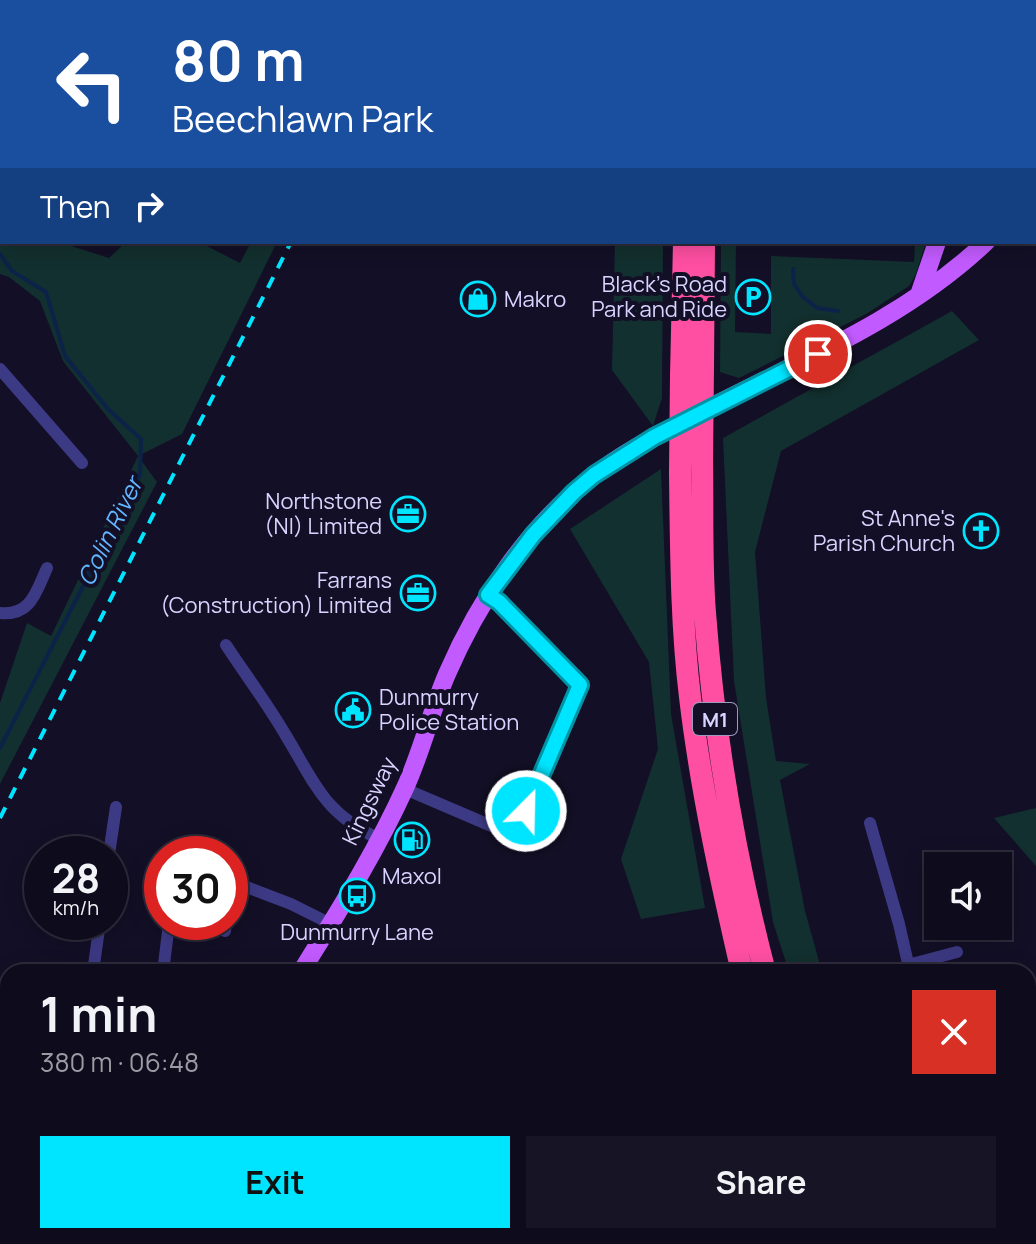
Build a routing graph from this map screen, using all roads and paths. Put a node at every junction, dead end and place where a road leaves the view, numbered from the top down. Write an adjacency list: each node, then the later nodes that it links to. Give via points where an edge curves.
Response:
1 (684, 244): 25 (highway, M1, bridge, via 682,597 706,806)
2 (704, 244): 26 (highway, M1, bridge, via 702,461 711,691 743,884)
3 (936, 244): 5 (main road)
4 (984, 244): 5 (main road, Kingsway)
5 (919, 295): 9 (main road, Kingsway, via 847,340 654,437 594,475 533,535)
6 (0, 370): 7 (street)
7 (82, 463)
8 (47, 568): 10 (street, via 28,605)
9 (488, 595): 12 (main road, Kingsway, via 448,672); 12 (street, via 580,685 515,836)
10 (0, 613)
11 (226, 645): 16 (street, via 325,801)
12 (405, 789): 16 (main road, Kingsway)
13 (116, 807): 15 (street)
14 (870, 823): 27 (street)
15 (112, 836)
16 (379, 839): 18 (main road, Kingsway)
17 (248, 888): 18 (street)
18 (331, 924): 24 (main road, Kingsway)
19 (97, 940): 22 (street)
20 (167, 940): 23 (street)
21 (957, 952): 28 (street)
22 (94, 964)
23 (164, 964)
24 (306, 964)
25 (740, 964)
26 (763, 964)
27 (908, 964)
28 (921, 964)

